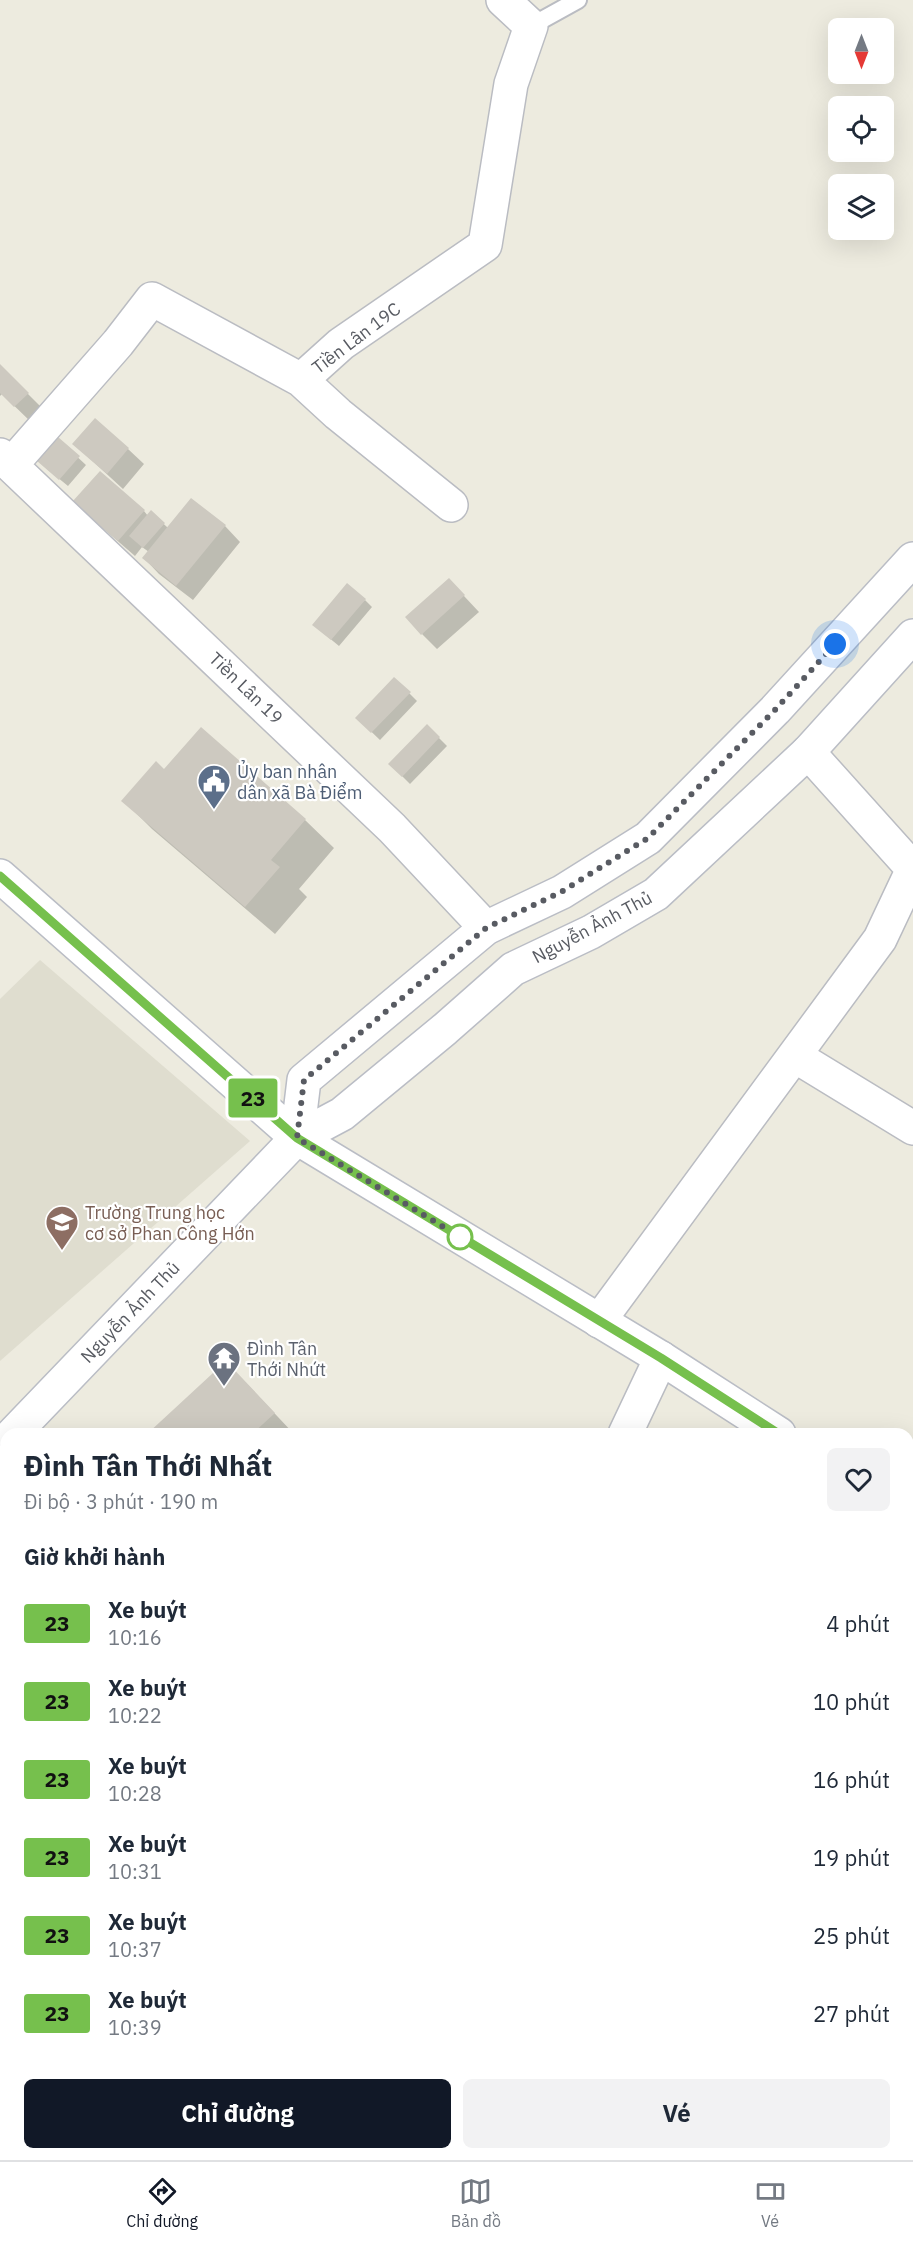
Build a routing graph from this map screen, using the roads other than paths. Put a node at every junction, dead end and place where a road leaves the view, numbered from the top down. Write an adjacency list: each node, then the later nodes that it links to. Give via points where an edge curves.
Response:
1 (503, 0): 3 (main road)
2 (579, 0): 3 (lane)
3 (531, 26): 4 (main road, Tiền Lân 19C, via 510,84 485,245 341,344)
4 (301, 380): 5 (main road, Tiền Lân 19C, via 152,299 118,343); 6 (main road)
5 (4, 466): 11 (main road, Tiền Lân 19, via 392,828)
6 (451, 505)
7 (913, 559): 11 (main road, via 775,710 648,838 561,892)
8 (913, 636): 9 (main road, Nguyễn Ảnh Thủ)
9 (808, 752): 12 (main road, via 913,869 880,939); 14 (main road, Nguyễn Ảnh Thủ, via 656,894 591,932 513,969 342,1114)
10 (0, 876): 14 (main road)
11 (486, 928): 14 (main road, via 304,1080)
12 (795, 1056): 13 (main road); 15 (main road)
13 (913, 1128)
14 (297, 1138): 15 (main road); 17 (main road, Nguyễn Ảnh Thủ)
15 (599, 1321): 16 (main road)
16 (661, 1358): 18 (main road); 19 (main road)
17 (20, 1428)
18 (628, 1428)
19 (769, 1428)

